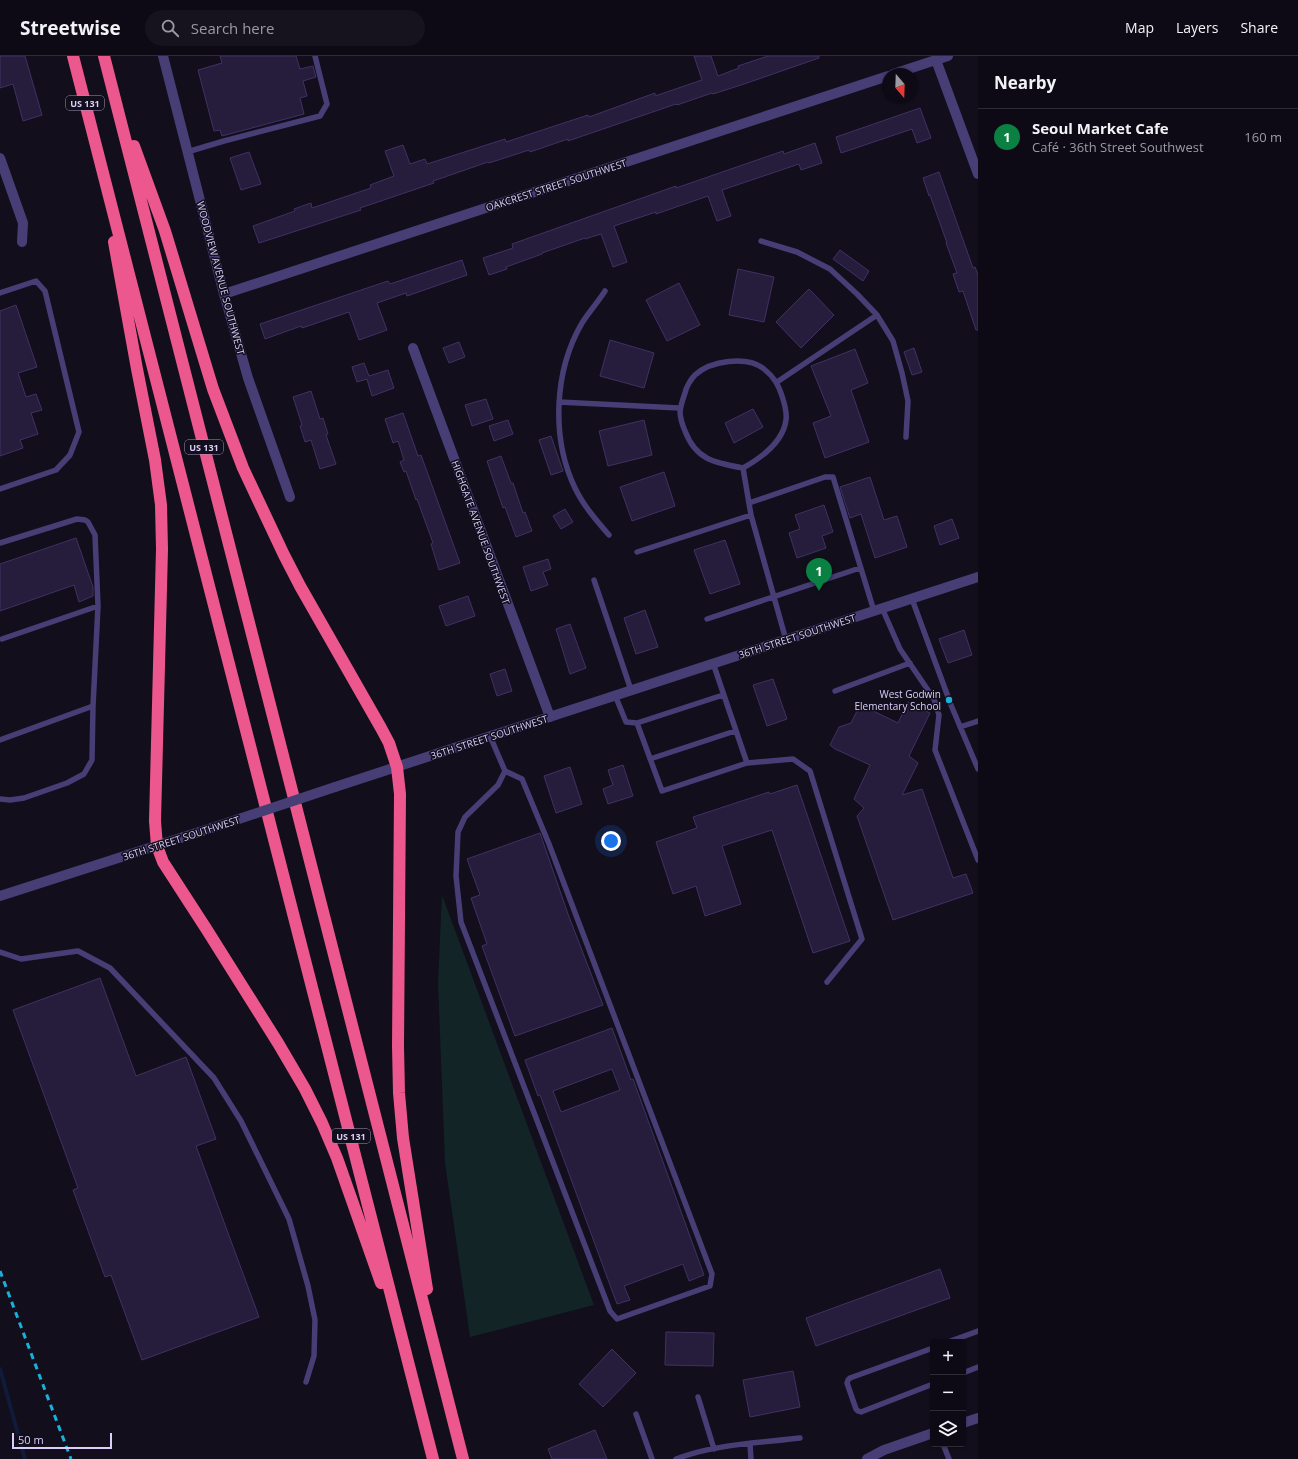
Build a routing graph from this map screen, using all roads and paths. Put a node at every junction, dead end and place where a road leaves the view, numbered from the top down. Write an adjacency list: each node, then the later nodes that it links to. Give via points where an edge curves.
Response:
1 (73, 56): 10 (highway, US 131)
2 (104, 56): 9 (highway, US 131)
3 (163, 56): 11 (street, WOODVIEW AVENUE SOUTHWEST)
4 (315, 56): 11 (lane, via 327,104 320,116 224,140)
5 (948, 56): 6 (street)
6 (936, 60): 7 (street); 13 (street)
7 (911, 68)
8 (882, 78): 18 (street, OAKCREST STREET SOUTHWEST)
9 (112, 88): 60 (highway, via 165,231 211,383 243,468 300,586 389,743); 73 (highway, US 131)
10 (98, 150): 64 (highway, via 154,454 161,505 155,821); 72 (highway, US 131)
11 (188, 152): 18 (street, WOODVIEW AVENUE SOUTHWEST)
12 (0, 158): 15 (street, via 23,224)
13 (978, 174)
14 (761, 241): 19 (lane, via 797,252 830,269)
15 (22, 242)
16 (605, 291): 22 (lane, via 582,324 570,351 560,382)
17 (0, 292): 26 (lane, via 36,281 45,291 79,432 70,455 56,470)
18 (224, 294): 27 (street, WOODVIEW AVENUE SOUTHWEST, via 248,378)
19 (877, 316): 21 (lane); 24 (lane, via 893,341 902,373 908,401)
20 (413, 348): 50 (street, HIGHGATE AVENUE SOUTHWEST)
21 (777, 382): 23 (lane, via 763,367 747,362 726,361 709,366 695,375); 25 (lane, via 784,401 786,419 780,436 764,454)
22 (560, 402): 23 (lane); 30 (lane, via 559,426 564,459 575,488)
23 (679, 408): 25 (lane, via 690,443 700,454 720,464)
24 (906, 437)
25 (743, 468): 28 (lane)
26 (0, 489)
27 (290, 497)
28 (749, 503): 29 (lane); 33 (lane, via 825,477 833,477)
29 (751, 515): 32 (lane); 36 (lane)
30 (609, 535)
31 (0, 544): 38 (lane, via 77,519 85,520 94,535)
32 (637, 552)
33 (860, 568): 36 (lane); 39 (lane)
34 (978, 577): 37 (street, 36TH STREET SOUTHWEST)
35 (594, 580): 45 (lane)
36 (774, 597): 40 (lane); 42 (lane)
37 (912, 598): 39 (street, 36TH STREET SOUTHWEST); 53 (lane)
38 (98, 606): 41 (lane); 49 (lane)
39 (878, 610): 42 (street, 36TH STREET SOUTHWEST); 44 (lane)
40 (707, 619)
41 (2, 638)
42 (786, 640): 43 (street, 36TH STREET SOUTHWEST)
43 (713, 663): 45 (street, 36TH STREET SOUTHWEST); 48 (lane)
44 (910, 663): 46 (lane); 65 (lane, via 934,699 940,715 935,750)
45 (631, 690): 47 (street, 36TH STREET SOUTHWEST)
46 (835, 691)
47 (615, 695): 50 (street, 36TH STREET SOUTHWEST); 52 (lane, via 626,722)
48 (723, 695): 52 (lane); 54 (lane)
49 (93, 706): 56 (lane); 63 (lane, via 92,760 84,774 67,784 24,798)
50 (550, 717): 55 (street, 36TH STREET SOUTHWEST)
51 (978, 721): 53 (lane)
52 (637, 723): 58 (lane)
53 (959, 724): 57 (lane)
54 (735, 731): 58 (lane); 59 (lane)
55 (490, 736): 60 (street, 36TH STREET SOUTHWEST); 62 (lane)
56 (0, 740)
57 (976, 758): 61 (lane)
58 (650, 759): 59 (lane, via 661,790 664,791)
59 (747, 763): 68 (lane, via 793,758 810,771 862,939)
60 (397, 767): 64 (street, 36TH STREET SOUTHWEST, bridge); 73 (highway, via 400,794 398,1068 401,1118)
61 (978, 769)
62 (505, 771): 62 (lane, via 498,785 465,817 458,832 456,876 461,922 610,1311 617,1320 710,1286 712,1274 549,844 522,779)
63 (0, 799)
64 (157, 846): 66 (street, 36TH STREET SOUTHWEST); 72 (highway, via 163,862 278,1043 322,1123 337,1158)
65 (978, 860)
66 (0, 896)
67 (0, 952): 76 (lane, via 21,959 78,951 110,968 214,1078 241,1121 288,1219 308,1286 315,1320 314,1356)
68 (827, 982)
69 (978, 1331): 70 (lane)
70 (956, 1339)
71 (930, 1349): 77 (lane, via 850,1378 847,1383 856,1409 861,1412)
72 (407, 1355): 87 (highway, US 131)
73 (437, 1355): 88 (highway, US 131)
74 (978, 1367): 75 (lane)
75 (966, 1372)
76 (306, 1382)
77 (930, 1385)
78 (698, 1397): 86 (lane)
79 (636, 1414): 89 (lane)
80 (978, 1418): 81 (street)
81 (966, 1422)
82 (930, 1434): 92 (street, via 884,1450)
83 (800, 1438): 84 (lane)
84 (750, 1444): 86 (lane); 91 (lane)
85 (944, 1447): 93 (lane)
86 (714, 1449): 90 (lane)
87 (433, 1459)
88 (463, 1459)
89 (652, 1459)
90 (676, 1459)
91 (751, 1459)
92 (867, 1459)
93 (949, 1459)

